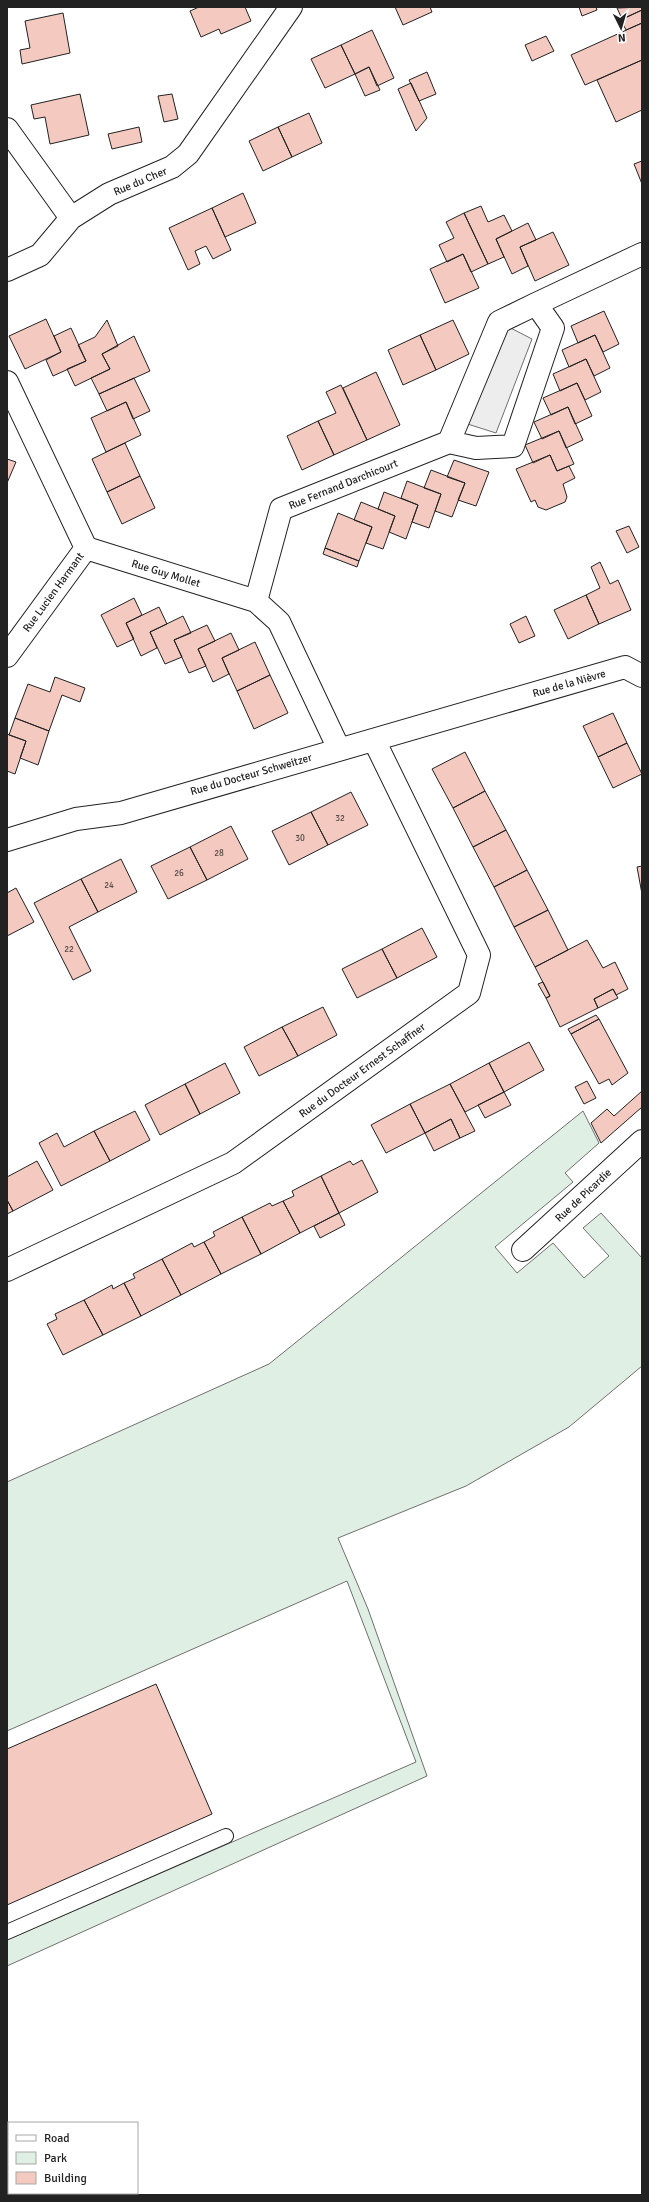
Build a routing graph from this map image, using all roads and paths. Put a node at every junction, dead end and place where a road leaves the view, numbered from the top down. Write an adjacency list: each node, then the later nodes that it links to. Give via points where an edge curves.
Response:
1 (291, 7): 3 (street, Rue du Cher, via 188,154 172,167 109,194)
2 (7, 129): 3 (street)
3 (71, 218): 5 (street, Rue du Cher, via 40,255)
4 (642, 254): 6 (street)
5 (7, 270)
6 (536, 304): 8 (street, via 499,322); 8 (street, via 553,328 513,446 476,448)
7 (7, 382): 9 (street)
8 (449, 442): 10 (street, Rue Fernand Darchicourt, via 281,509)
9 (86, 548): 10 (street, Rue Guy Mollet); 11 (street, Rue Lucien Harmant)
10 (256, 601): 15 (street, Rue Guy Mollet, via 278,622)
11 (7, 656)
12 (642, 676): 13 (street, Rue de la Nièvre, via 625,667)
13 (495, 705): 14 (street, Rue du Docteur Schweitzer)
14 (374, 740): 15 (street, Rue du Docteur Schweitzer); 19 (street, Rue du Docteur Ernest Schaffner, via 479,955 469,993 233,1163)
15 (339, 750): 16 (street, Rue du Docteur Schweitzer, via 121,813 76,819)
16 (7, 840)
17 (642, 1141): 18 (street, Rue de Picardie)
18 (523, 1250)
19 (7, 1270)
20 (226, 1836): 21 (lane)
21 (7, 1932)

